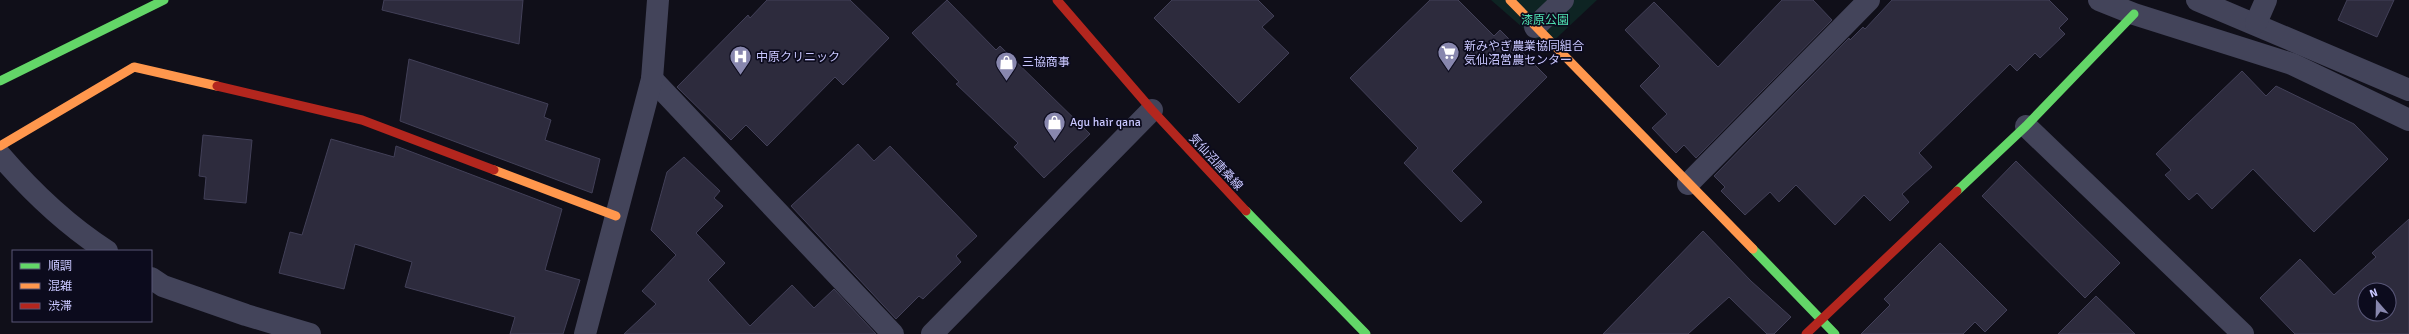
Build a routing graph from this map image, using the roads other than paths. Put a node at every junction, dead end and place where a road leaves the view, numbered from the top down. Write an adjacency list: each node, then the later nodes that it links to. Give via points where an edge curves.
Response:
1 (164, 0): 14 (street)
2 (658, 0): 13 (street)
3 (1057, 0): 16 (street, 気仙沼唐桑線)
4 (1510, 0): 12 (street)
5 (1563, 0): 12 (street)
6 (1869, 0): 21 (street)
7 (2099, 0): 10 (street)
8 (2197, 0): 11 (street)
9 (2266, 0): 11 (street)
10 (2134, 14): 17 (street, via 2292,64); 18 (street)
11 (2256, 23): 15 (street)
12 (1535, 27): 21 (street)
13 (652, 79): 22 (street); 28 (street)
14 (0, 80)
15 (2409, 90)
16 (1152, 110): 29 (street); 30 (street, 気仙沼唐桑線, via 1266,233)
17 (2409, 120)
18 (2026, 126): 25 (street); 33 (street)
19 (0, 146): 22 (street, via 134,67 362,120)
20 (0, 155): 23 (street, via 16,174 85,237)
21 (1688, 184): 25 (street)
22 (616, 216): 27 (street)
23 (105, 250)
24 (152, 279): 26 (street, via 164,286)
25 (1821, 320): 31 (street); 32 (street)
26 (310, 334)
27 (585, 334)
28 (893, 334)
29 (932, 334)
30 (1366, 334)
31 (1806, 334)
32 (1835, 334)
33 (2243, 334)

